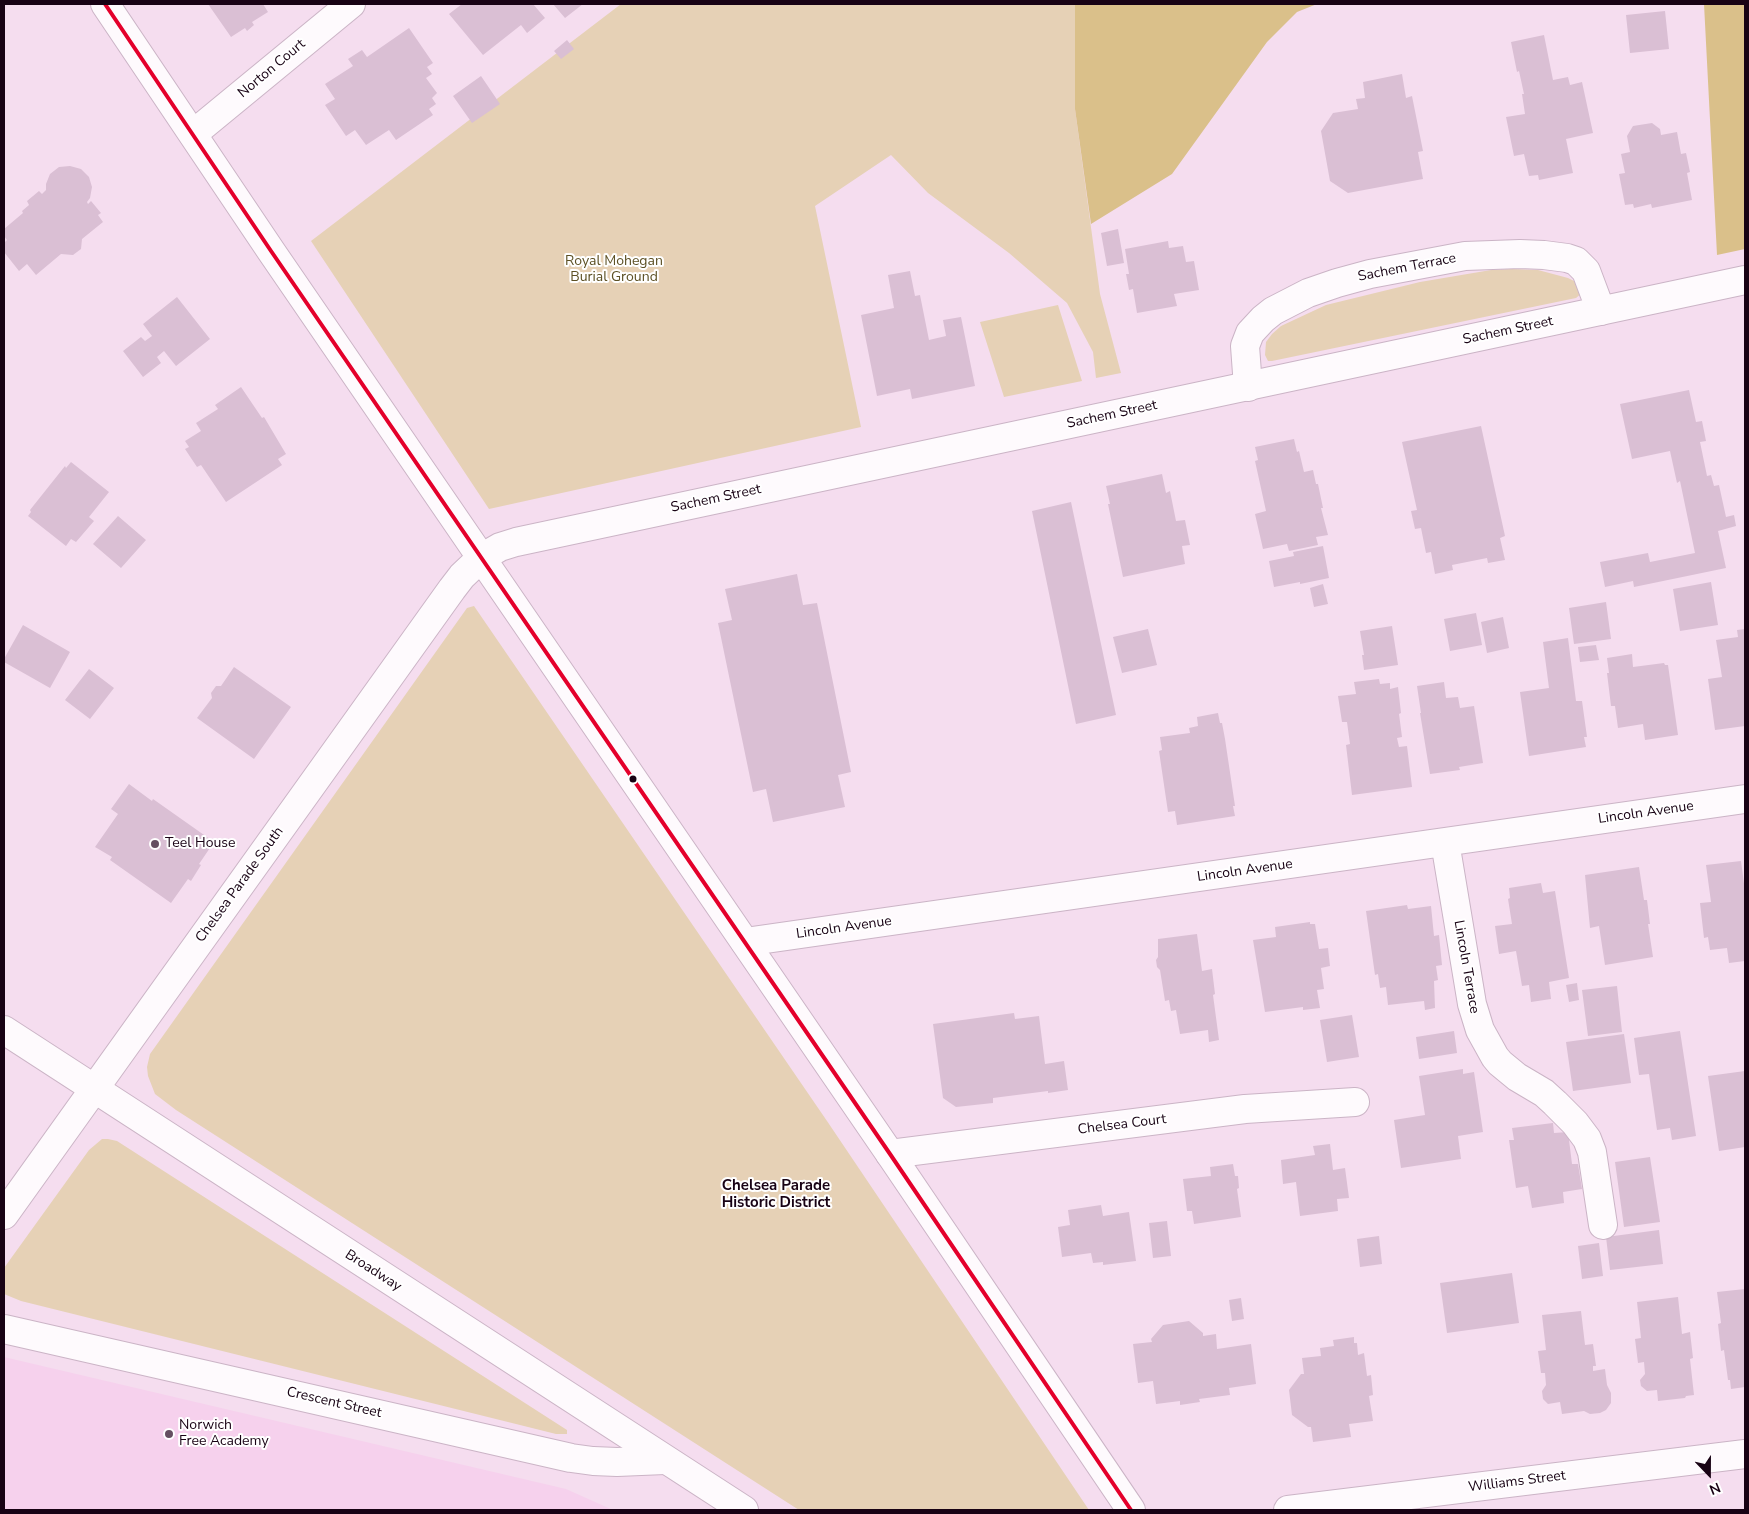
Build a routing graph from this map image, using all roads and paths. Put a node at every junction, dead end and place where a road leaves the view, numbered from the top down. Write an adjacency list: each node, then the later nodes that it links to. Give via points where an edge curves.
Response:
1 (105, 4): 3 (main road)
2 (351, 4): 3 (main road, Norton Court)
3 (193, 134): 7 (main road)
4 (1745, 280): 5 (main road, Sachem Street)
5 (1601, 311): 6 (main road, Sachem Street); 6 (main road, Sachem Terrace, via 1586,271 1576,261 1567,258 1520,254 1465,256 1370,274 1308,293 1263,319 1250,332 1245,346)
6 (1248, 386): 7 (main road, Sachem Street, via 516,542)
7 (481, 558): 10 (main road); 12 (main road, Chelsea Parade South, via 462,576)
8 (1745, 799): 9 (main road, Lincoln Avenue)
9 (1445, 842): 10 (main road, Lincoln Avenue); 16 (main road, Lincoln Terrace, via 1472,1004 1480,1030 1500,1063 1555,1102 1583,1133 1592,1152)
10 (745, 942): 14 (main road)
11 (4, 1030): 12 (main road, Broadway)
12 (94, 1089): 15 (main road, Chelsea Parade South); 19 (main road, Broadway)
13 (1355, 1102): 14 (main road, Chelsea Court, via 1245,1109)
14 (890, 1154): 21 (main road)
15 (4, 1215)
16 (1603, 1225)
17 (4, 1329): 19 (main road, Crescent Street, via 571,1458 617,1462)
18 (1745, 1454): 22 (main road, Williams Street)
19 (666, 1460): 20 (main road, Broadway)
20 (744, 1510)
21 (1131, 1510)
22 (1288, 1510)

